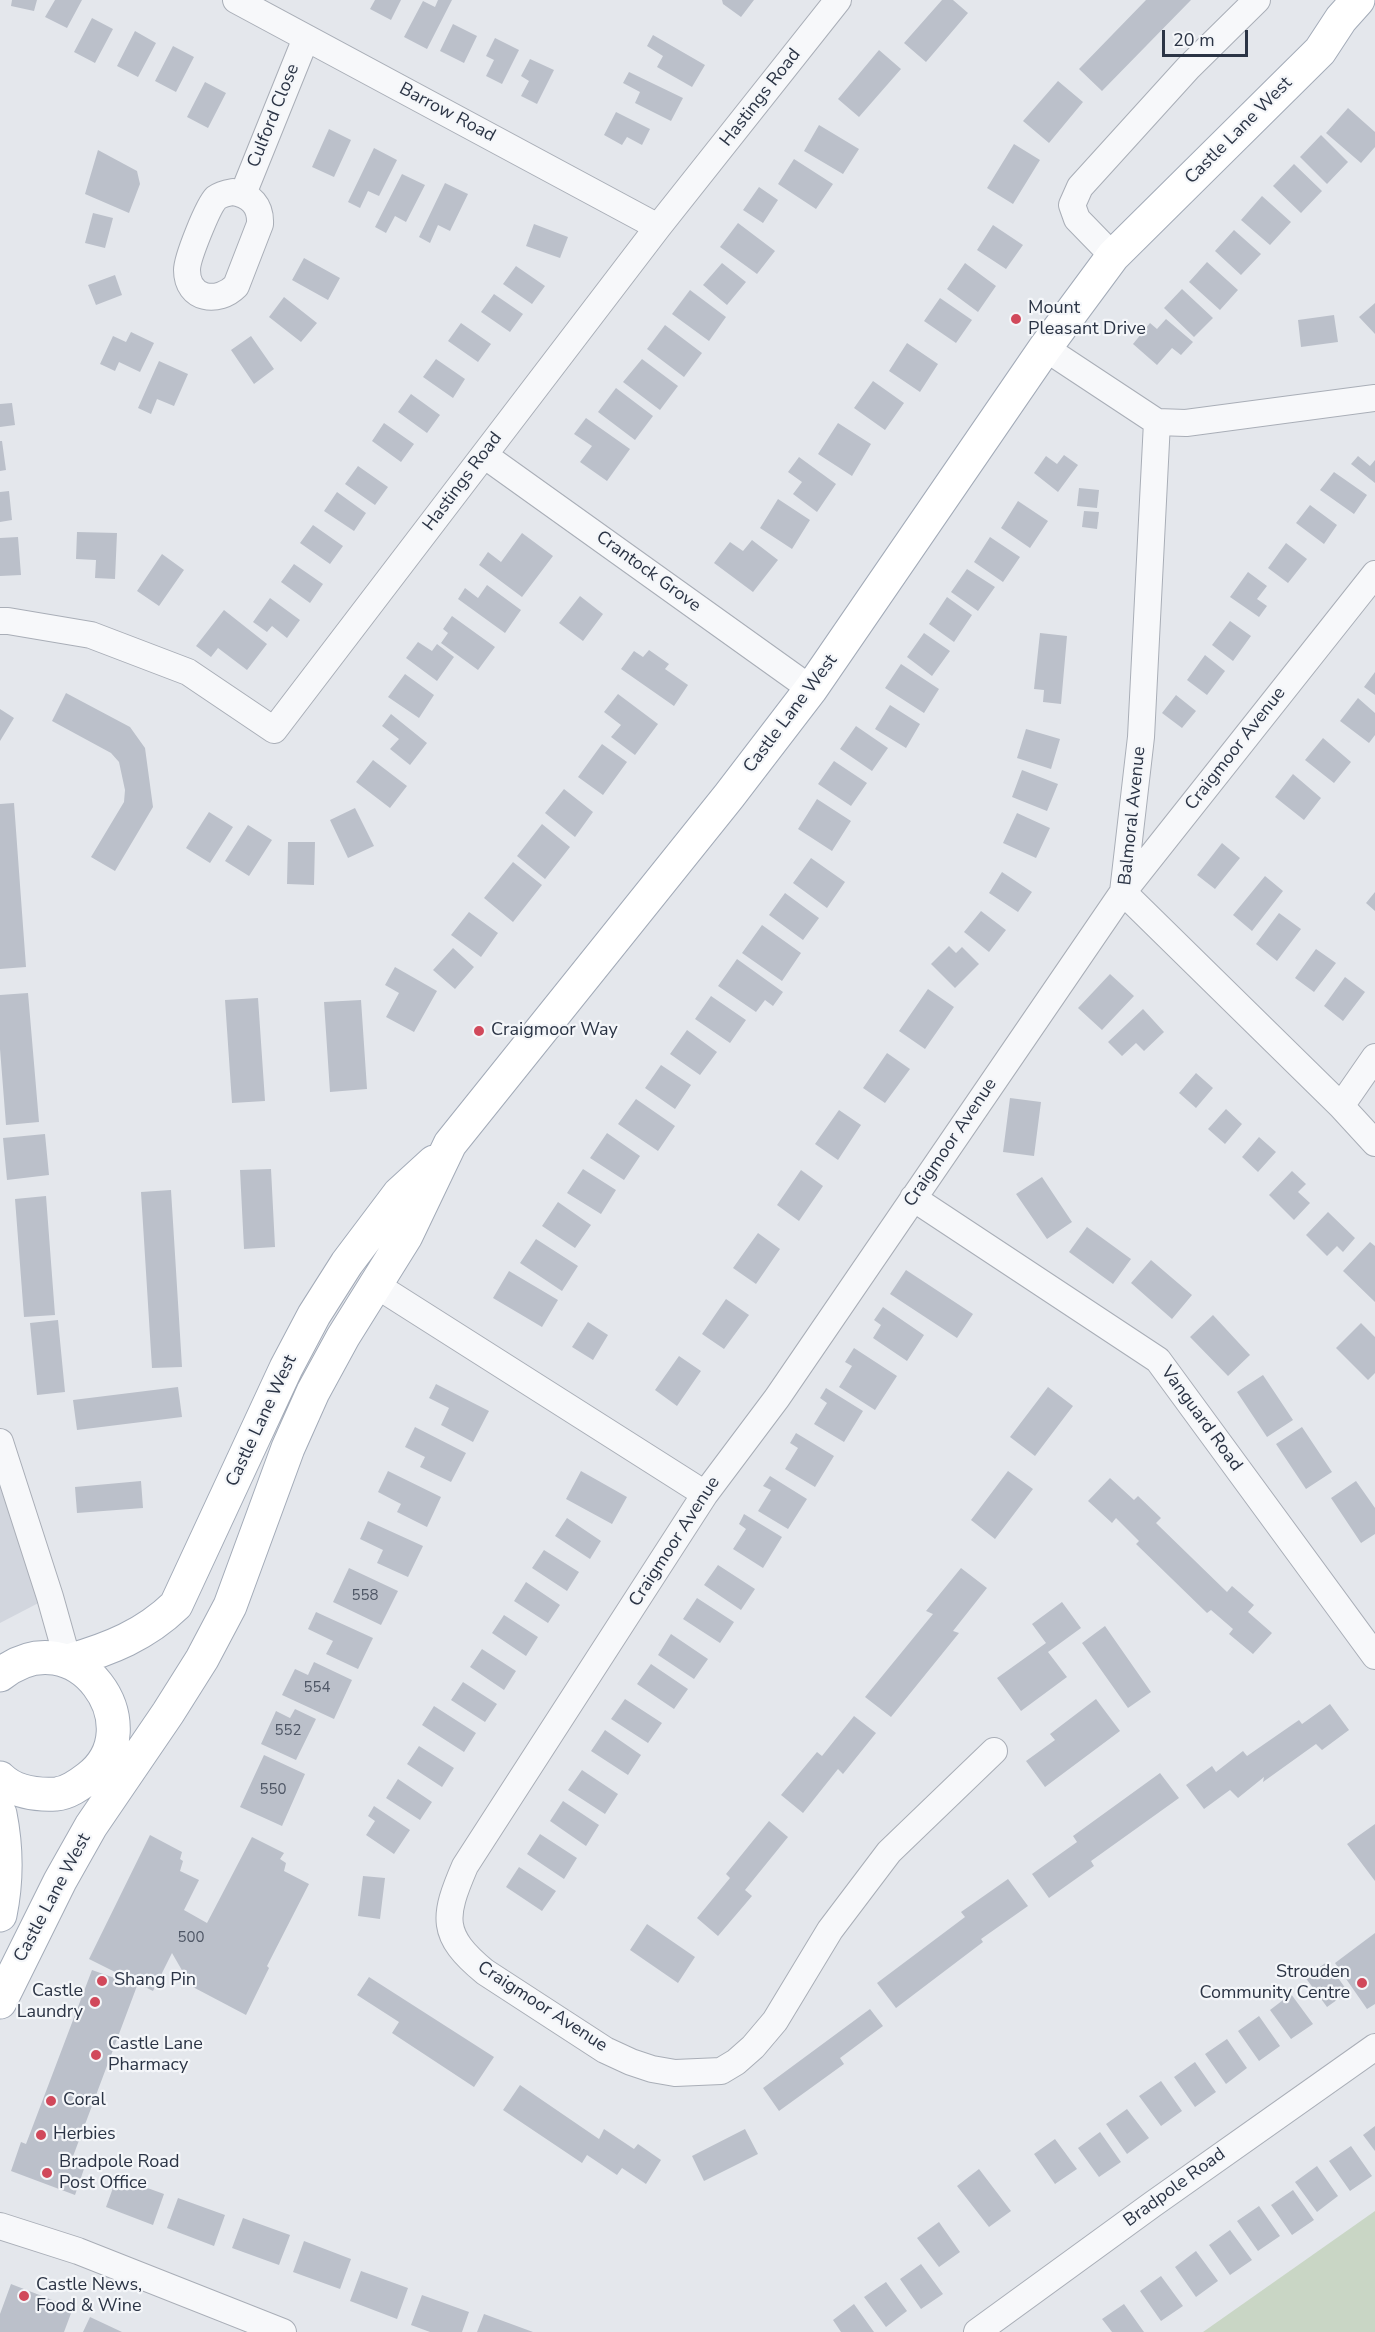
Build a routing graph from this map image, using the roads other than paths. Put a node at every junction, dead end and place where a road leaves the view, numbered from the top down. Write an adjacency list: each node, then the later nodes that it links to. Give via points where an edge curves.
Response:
1 (236, 0): 5 (street, Barrow Road)
2 (838, 0): 7 (street, Hastings Road)
3 (1257, 0): 8 (street, via 1188,68 1080,187 1072,205 1077,219)
4 (1358, 0): 8 (main road, Castle Lane West, via 1320,51)
5 (306, 38): 6 (street, Culford Close); 7 (street, Barrow Road)
6 (243, 194)
7 (658, 227): 12 (street, Hastings Road)
8 (1113, 256): 9 (main road, Castle Lane West)
9 (1045, 348): 11 (street); 15 (main road, Castle Lane West)
10 (1375, 398): 11 (street, via 1186,423)
11 (1157, 422): 16 (street, Balmoral Avenue, via 1141,737)
12 (484, 455): 14 (street, Hastings Road, via 274,730 188,672 91,635); 15 (street, Crantock Grove)
13 (1375, 574): 16 (street, Craigmoor Avenue)
14 (0, 621)
15 (811, 689): 20 (main road, Castle Lane West)
16 (1123, 892): 18 (street, Balmoral Avenue); 21 (street, Craigmoor Avenue)
17 (1375, 1057): 18 (street)
18 (1341, 1106): 19 (street, Balmoral Avenue)
19 (1375, 1143)
20 (444, 1153): 22 (main road, Castle Lane West, via 406,1236); 26 (main road, Castle Lane West, via 399,1194 314,1315 176,1605 134,1638)
21 (913, 1198): 24 (street, Craigmoor Avenue, via 777,1398); 25 (street, Vanguard Road, via 1158,1360)
22 (376, 1285): 24 (street); 28 (main road, Castle Lane West, via 313,1392 288,1448 230,1606)
23 (0, 1442): 26 (street)
24 (705, 1494): 29 (street, Craigmoor Avenue, via 465,1866 452,1896 448,1922 468,1958 605,2050 652,2070 720,2071 753,2047 775,2021 830,1930 889,1852)
25 (1375, 1656)
26 (68, 1661): 27 (main road, via 28,1659); 30 (main road, via 101,1687 110,1706 113,1727)
27 (0, 1675)
28 (168, 1713): 30 (main road, Castle Lane West); 33 (main road, Castle Lane West)
29 (994, 1751)
30 (102, 1761): 31 (main road, via 78,1786 60,1793 40,1795); 33 (main road, Castle Lane West)
31 (0, 1778)
32 (0, 1815): 34 (main road, via 6,1884)
33 (91, 1826): 35 (main road, Castle Lane West)
34 (0, 1916)
35 (0, 2002)
36 (1375, 2047): 39 (street, Bradpole Road)
37 (0, 2226): 38 (street, via 78,2251)
38 (283, 2332)
39 (977, 2332)

